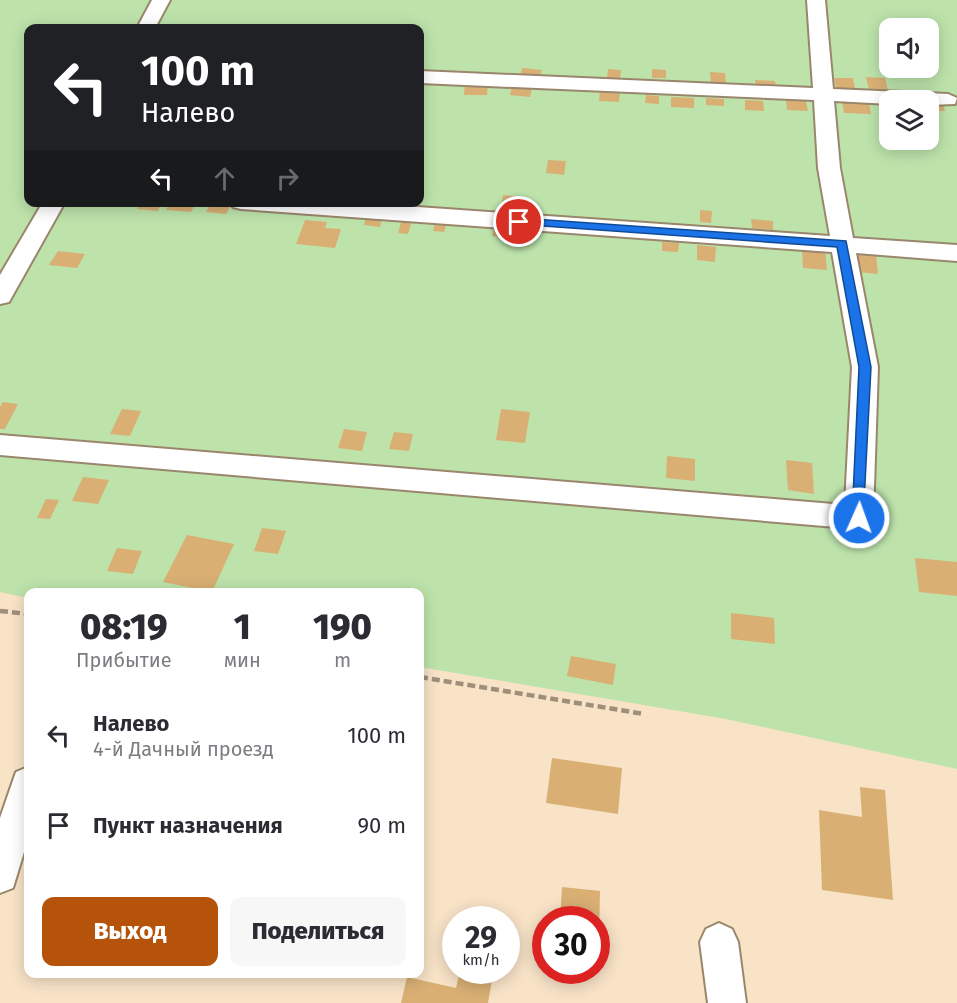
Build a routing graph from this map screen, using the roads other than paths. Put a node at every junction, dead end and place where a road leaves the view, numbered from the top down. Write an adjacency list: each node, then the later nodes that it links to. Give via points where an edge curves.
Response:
1 (160, 0): 3 (street)
2 (816, 0): 5 (street)
3 (148, 24)
4 (424, 77): 5 (street)
5 (822, 94): 6 (street); 9 (street)
6 (948, 100)
7 (51, 207): 11 (street)
8 (313, 207): 9 (street)
9 (842, 244): 10 (street); 12 (street, via 865,367 859,518)
10 (957, 254)
11 (0, 296)
12 (0, 444)
13 (24, 796): 14 (street)
14 (0, 875)
15 (719, 942): 16 (street)
16 (727, 1003)

